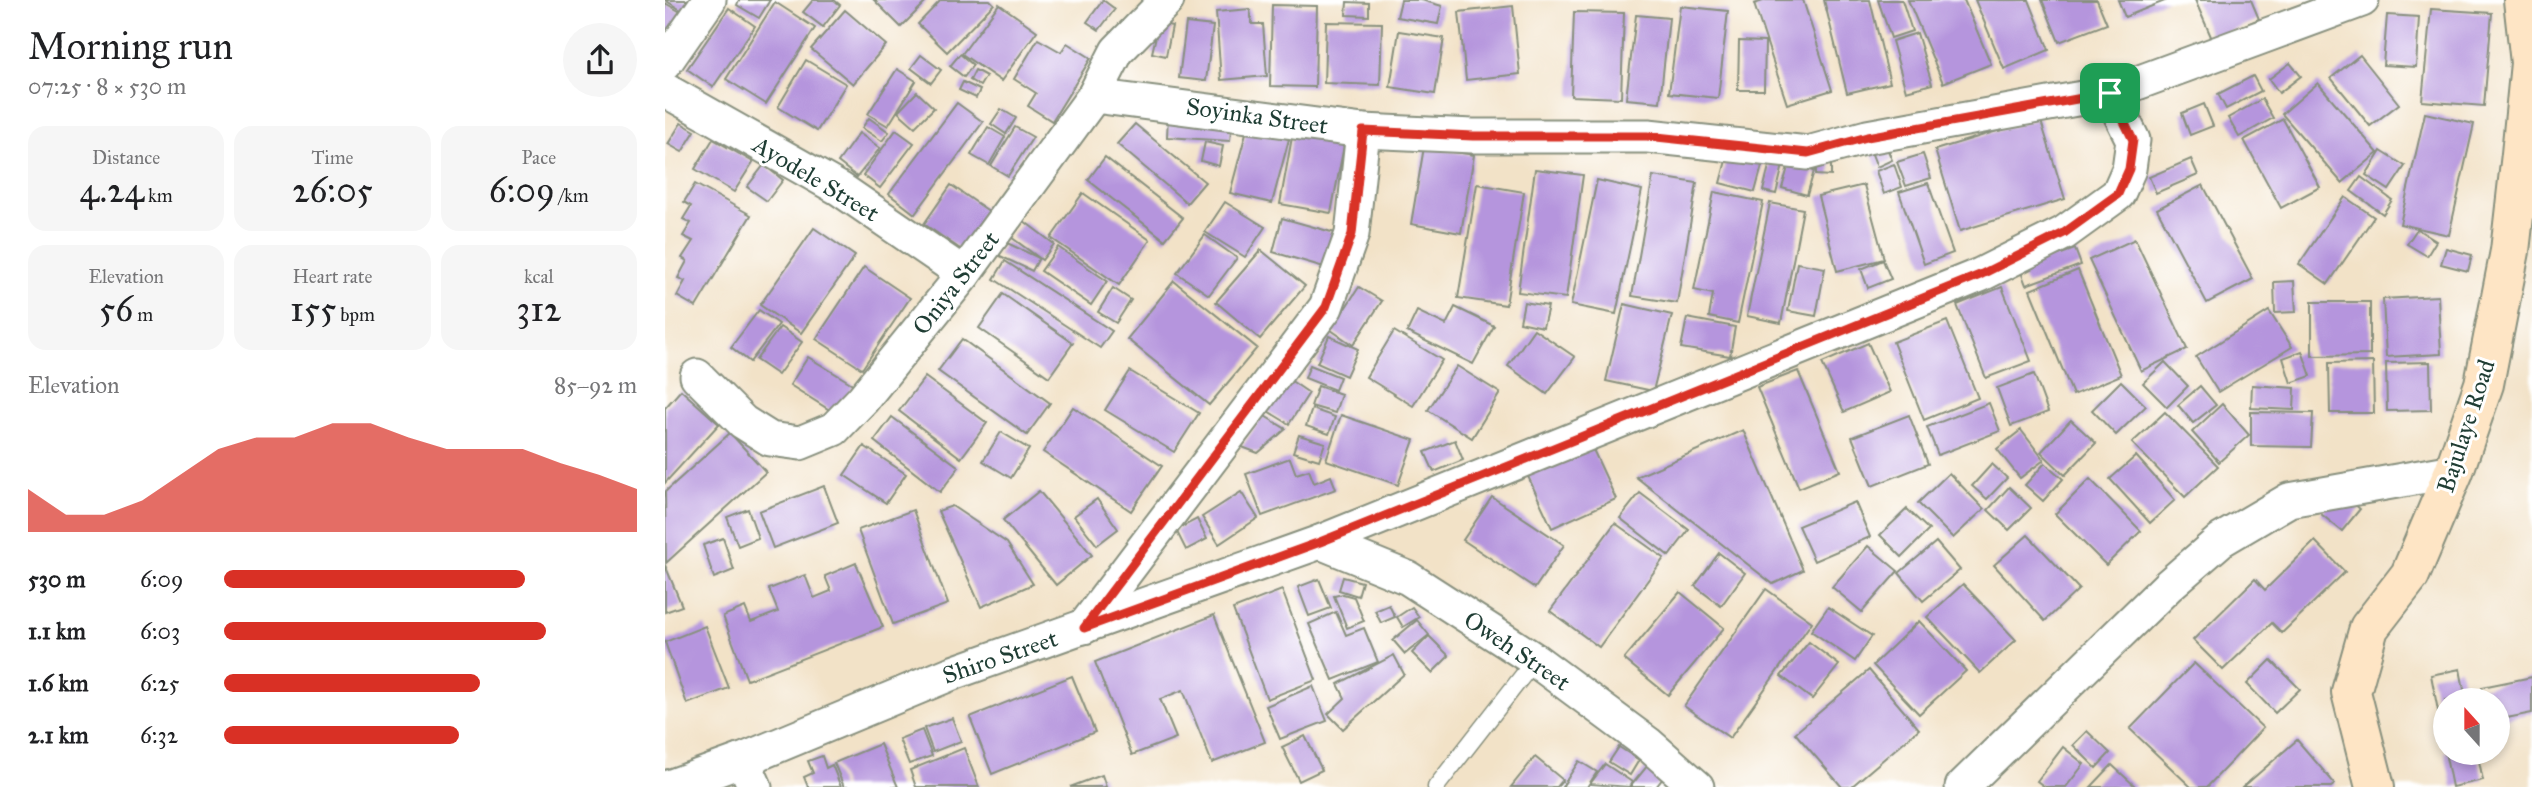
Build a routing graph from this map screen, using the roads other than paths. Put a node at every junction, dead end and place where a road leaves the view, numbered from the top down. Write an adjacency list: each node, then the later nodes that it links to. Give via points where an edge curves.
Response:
1 (709, 0): 5 (street)
2 (1167, 0): 8 (street, Oniya Street, via 1117,51)
3 (2362, 0): 7 (street, Soyinka Street)
4 (2523, 0): 12 (street, Bajulaye Road, via 2530,63 2510,251 2484,384)
5 (665, 63)
6 (665, 90): 10 (street, Ayodele Street, via 840,189)
7 (2110, 93): 9 (street, Soyinka Street, via 1867,137 1808,153 1647,136); 13 (street, Shiro Street, via 2133,140 2129,169 2118,194 2064,233 1980,275)
8 (1094, 96): 9 (street, Soyinka Street); 10 (street, Oniya Street)
9 (1363, 131): 14 (street, via 1352,234 1326,307)
10 (964, 274): 11 (street, Oniya Street, via 862,400 834,429 818,438 800,443 770,439 743,422)
11 (697, 376)
12 (2454, 471): 20 (street, via 2289,500 2221,540); 21 (street, Bajulaye Road, via 2410,575 2369,628 2351,691)
13 (1320, 542): 14 (street, Shiro Street); 15 (street, Oweh Street, via 1408,578)
14 (1084, 628): 16 (street, Shiro Street, via 950,674)
15 (1535, 660): 18 (lane); 19 (street, Oweh Street, via 1647,743)
16 (749, 774): 17 (street, Shiro Street)
17 (669, 787)
18 (1436, 787)
19 (1697, 787)
20 (1962, 787)
21 (2375, 787)

